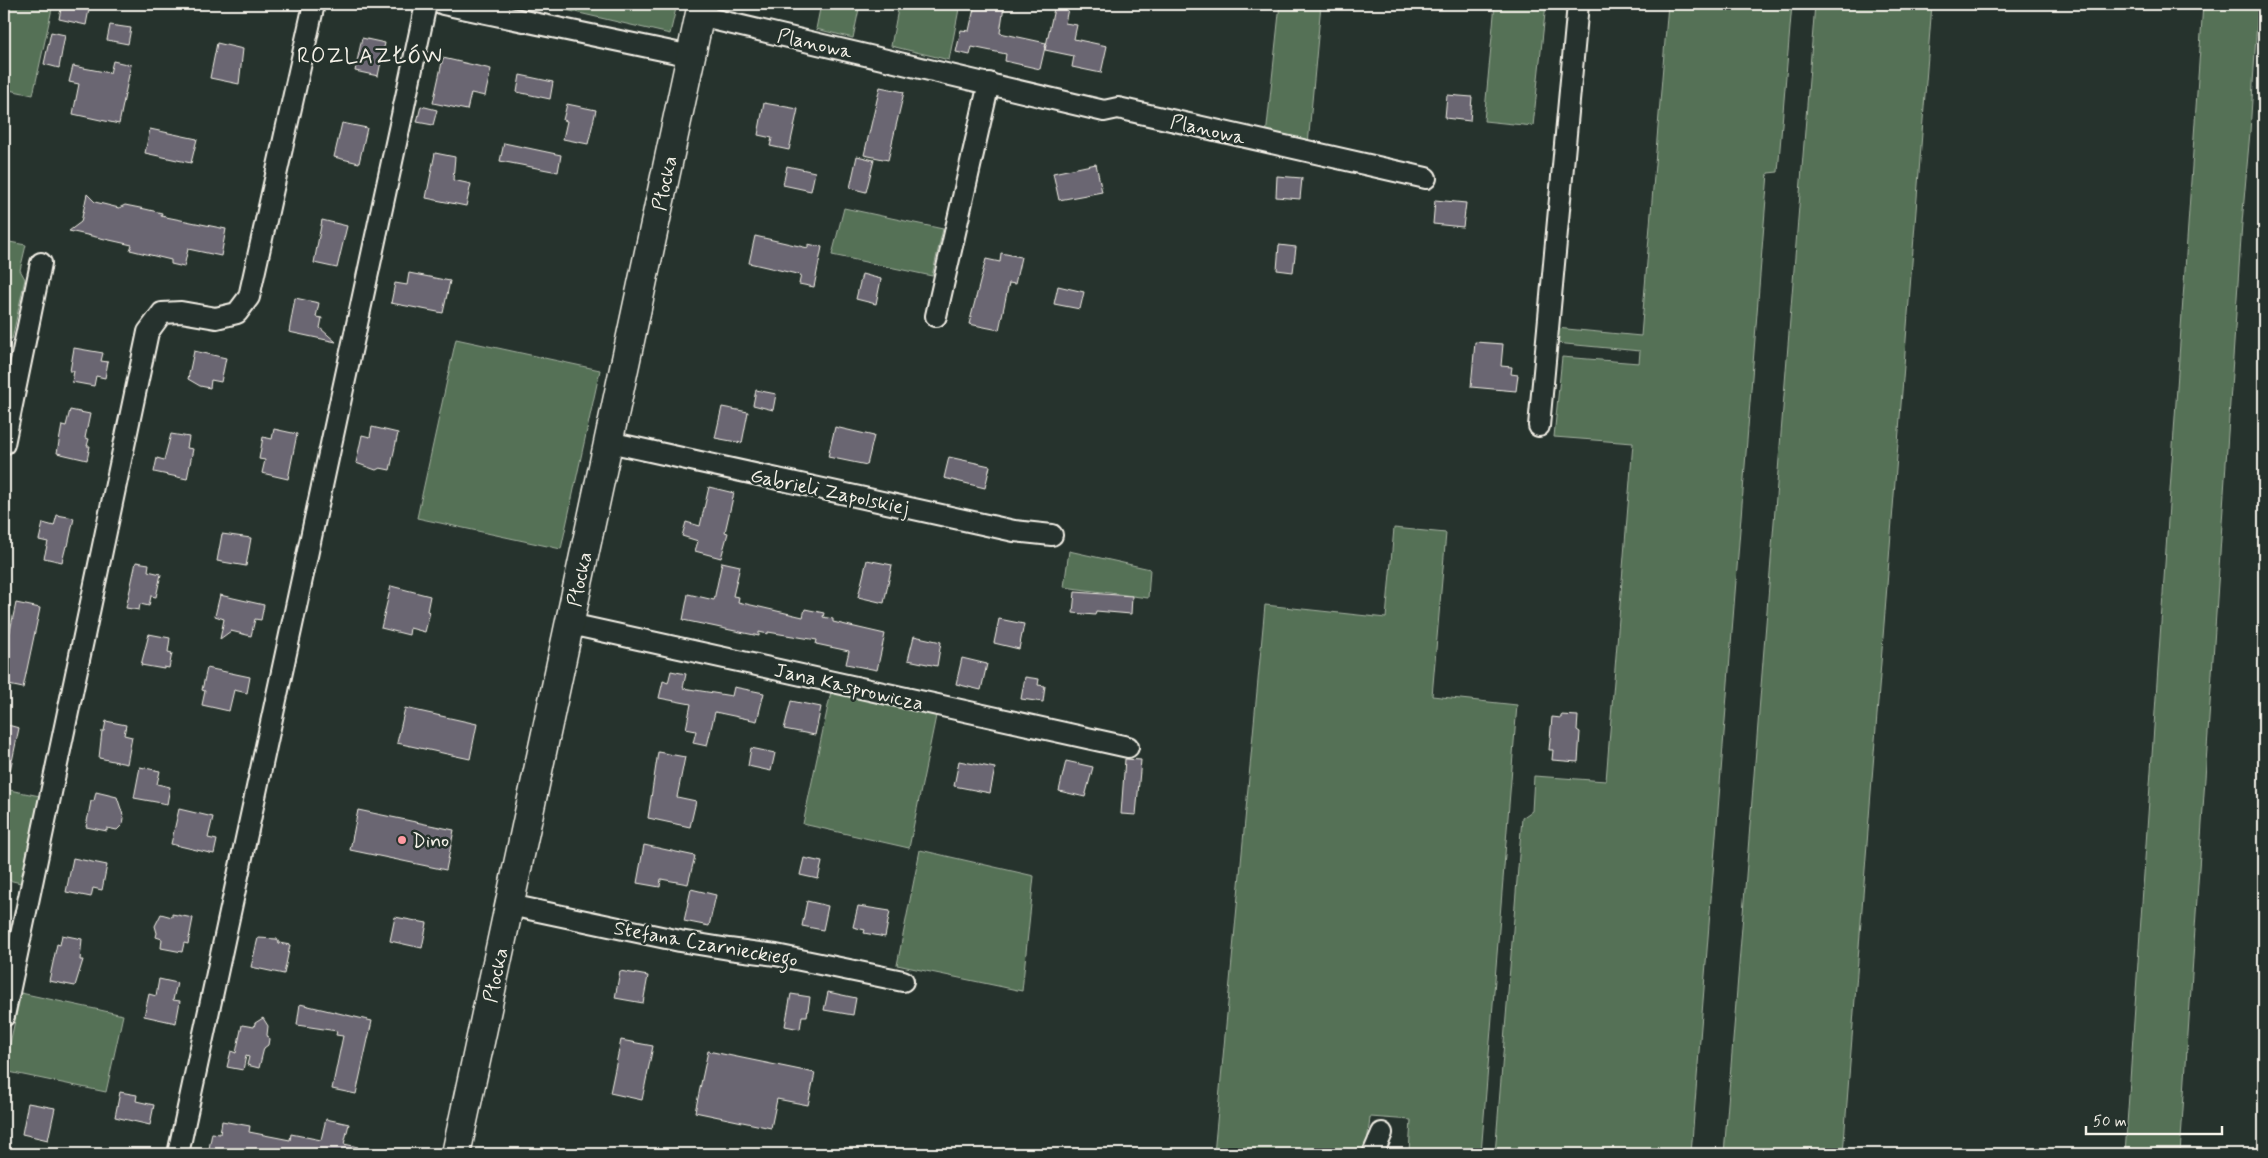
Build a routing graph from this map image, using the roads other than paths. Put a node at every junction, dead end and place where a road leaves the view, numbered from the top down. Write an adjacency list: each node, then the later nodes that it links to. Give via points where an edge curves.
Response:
1 (314, 4): 20 (street, via 249,297 237,313 216,318 182,312 162,313 148,332)
2 (426, 4): 22 (street)
3 (444, 4): 6 (street)
4 (1578, 4): 12 (street)
5 (700, 10): 7 (street, Płocka); 8 (street, Planowa)
6 (512, 11): 7 (street)
7 (691, 56): 13 (street, Płocka)
8 (989, 83): 9 (street, Planowa, via 1104,111 1118,108); 11 (street)
9 (1426, 178)
10 (41, 263): 14 (street)
11 (936, 316)
12 (1539, 426)
13 (609, 442): 15 (street, Gabrieli Zapolskiej, via 1014,531); 16 (street, Płocka)
14 (4, 444)
15 (1052, 535)
16 (570, 624): 17 (street, Jana Kasprowicza); 18 (street, Płocka)
17 (1128, 747)
18 (510, 905): 19 (street, Stefana Czarnieckiego); 23 (street, Płocka)
19 (903, 981)
20 (4, 1016)
21 (1382, 1133): 24 (street)
22 (178, 1154)
23 (456, 1154)
24 (1373, 1154)

